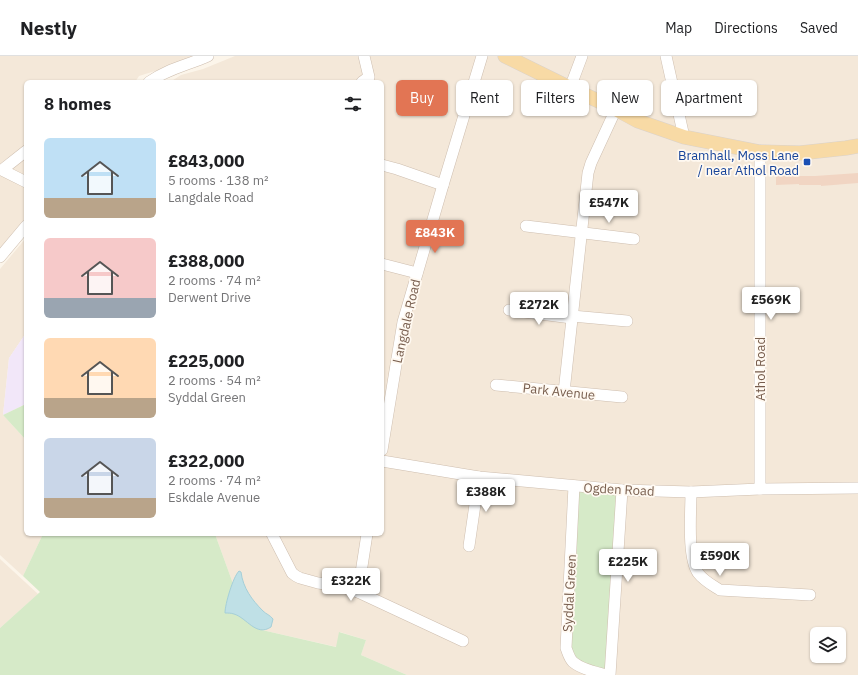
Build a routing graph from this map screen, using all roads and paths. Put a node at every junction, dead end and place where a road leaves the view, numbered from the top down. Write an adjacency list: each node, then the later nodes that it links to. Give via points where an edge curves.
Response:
1 (208, 56): 7 (street)
2 (364, 56): 8 (street, via 369,77)
3 (482, 56): 20 (street, Langdale Road)
4 (505, 56): 9 (main road)
5 (582, 56): 10 (street)
6 (666, 56): 13 (street)
7 (152, 80)
8 (365, 80)
9 (554, 80)
10 (573, 80)
11 (613, 116): 23 (street, via 588,173)
12 (629, 116): 13 (main road)
13 (684, 137): 15 (main road)
14 (858, 146): 15 (main road, via 800,153)
15 (760, 152): 40 (street, Athol Road)
16 (24, 153): 18 (street)
17 (384, 166): 20 (street)
18 (1, 171): 19 (street)
19 (24, 181)
20 (443, 185): 27 (street, Langdale Road)
21 (526, 226): 23 (street)
22 (24, 228): 25 (street)
23 (582, 232): 24 (street); 29 (street)
24 (634, 239)
25 (0, 257)
26 (384, 265): 27 (street)
27 (417, 273): 34 (street, Langdale Road, via 403,322)
28 (509, 310): 29 (street)
29 (572, 317): 30 (street); 32 (street)
30 (628, 321)
31 (496, 384): 32 (street, Park Avenue)
32 (564, 392): 33 (street, Park Avenue)
33 (622, 397)
34 (384, 438)
35 (384, 461): 36 (street, Ogden Road)
36 (479, 477): 37 (street, Ogden Road); 44 (street)
37 (574, 486): 39 (street, Ogden Road); 48 (street, Syddal Green, via 566,648 574,663)
38 (858, 488): 40 (street, Ogden Road)
39 (622, 490): 41 (street, Ogden Road); 49 (street)
40 (760, 490): 41 (street, Ogden Road)
41 (691, 492): 46 (street, via 692,557 697,572 707,583 720,590)
42 (273, 536): 45 (street, via 296,576)
43 (367, 536): 45 (street)
44 (469, 546)
45 (358, 592): 47 (street)
46 (810, 595)
47 (463, 641)
48 (607, 675)
49 (610, 675)

